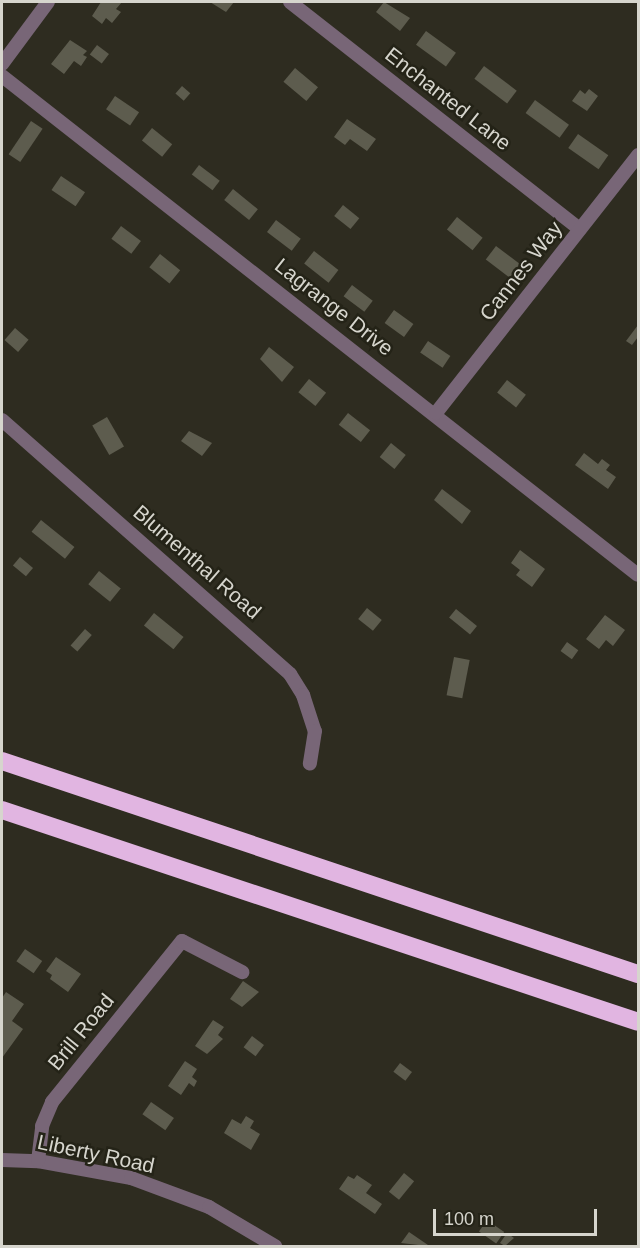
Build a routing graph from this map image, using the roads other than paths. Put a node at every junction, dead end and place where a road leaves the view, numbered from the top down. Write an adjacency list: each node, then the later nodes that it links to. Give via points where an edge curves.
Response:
1 (48, 2): 3 (street)
2 (290, 2): 6 (street, Enchanted Lane)
3 (2, 64)
4 (2, 76): 7 (street, Lagrange Drive)
5 (639, 155): 6 (street, Cannes Way)
6 (580, 229): 7 (street, Cannes Way)
7 (436, 413): 9 (street, Lagrange Drive)
8 (2, 420): 11 (street, Blumenthal Road, via 290,674 303,695 314,730)
9 (639, 575)
10 (2, 761): 14 (highway)
11 (310, 764)
12 (2, 810): 15 (highway)
13 (242, 972): 17 (street, Brill Road, via 182,941 52,1102 42,1126)
14 (639, 974)
15 (639, 1022)
16 (2, 1160): 17 (street, Liberty Road)
17 (38, 1161): 18 (street, Liberty Road, via 131,1178 209,1207)
18 (275, 1246)

